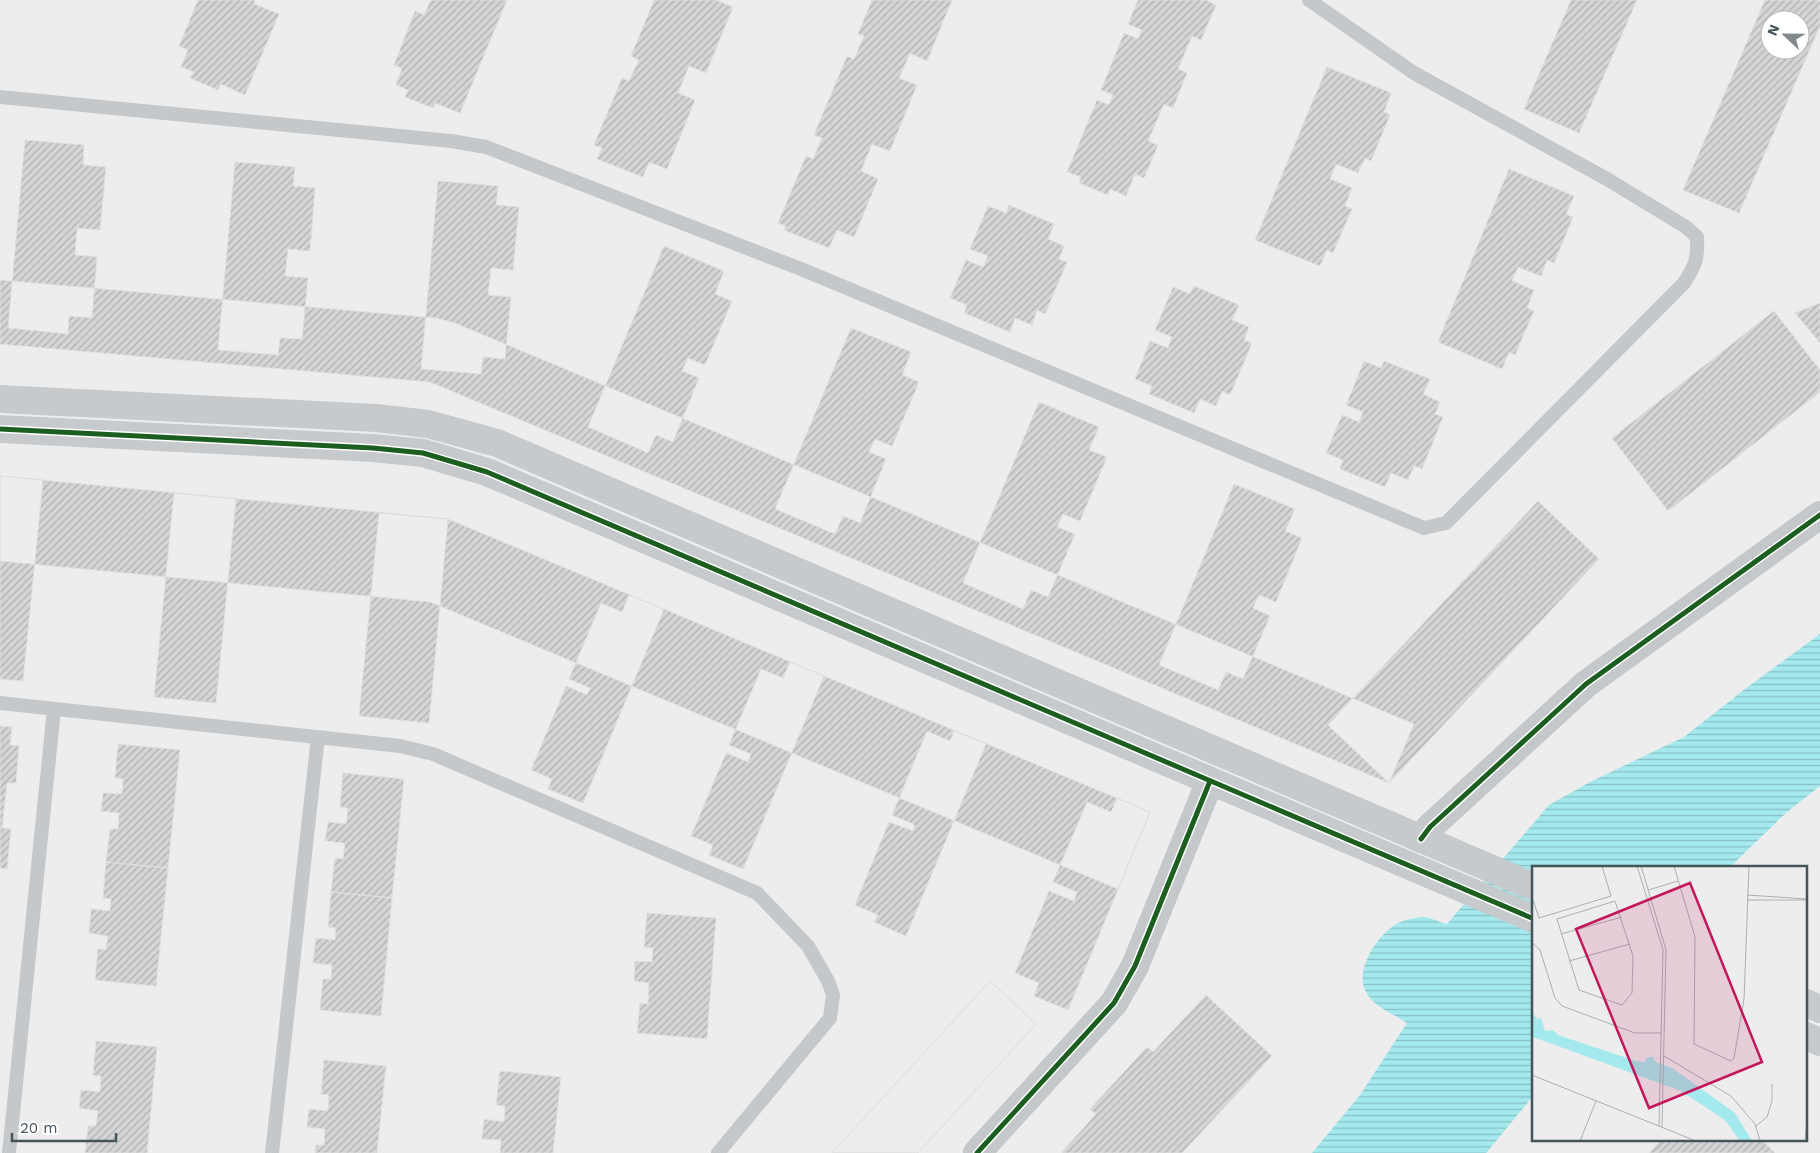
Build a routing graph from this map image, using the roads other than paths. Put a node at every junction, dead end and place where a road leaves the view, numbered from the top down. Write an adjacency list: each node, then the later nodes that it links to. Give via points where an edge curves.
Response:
1 (1309, 0): 2 (lane, via 1414,73 1607,179 1697,237 1695,267 1684,282 1446,523 1424,528 801,269 486,147)
2 (0, 97)
3 (0, 399): 10 (street, via 376,418 428,424 497,444)
4 (0, 429): 9 (street, via 373,448 423,453 469,466)
5 (1820, 515): 10 (street, via 1586,684 1430,827)
6 (0, 703): 7 (lane)
7 (54, 709): 8 (lane); 17 (lane)
8 (318, 737): 18 (lane); 19 (lane, via 400,746 433,754 757,893 808,946 833,995 830,1018)
9 (1210, 781): 12 (street); 20 (street, via 1135,966 1114,1003)
10 (1421, 839): 11 (street)
11 (1532, 886)
12 (1532, 918)
13 (1808, 1005): 14 (street)
14 (1820, 1009)
15 (1808, 1037): 16 (street)
16 (1820, 1042)
17 (10, 1153)
18 (272, 1153)
19 (718, 1153)
20 (977, 1153)

